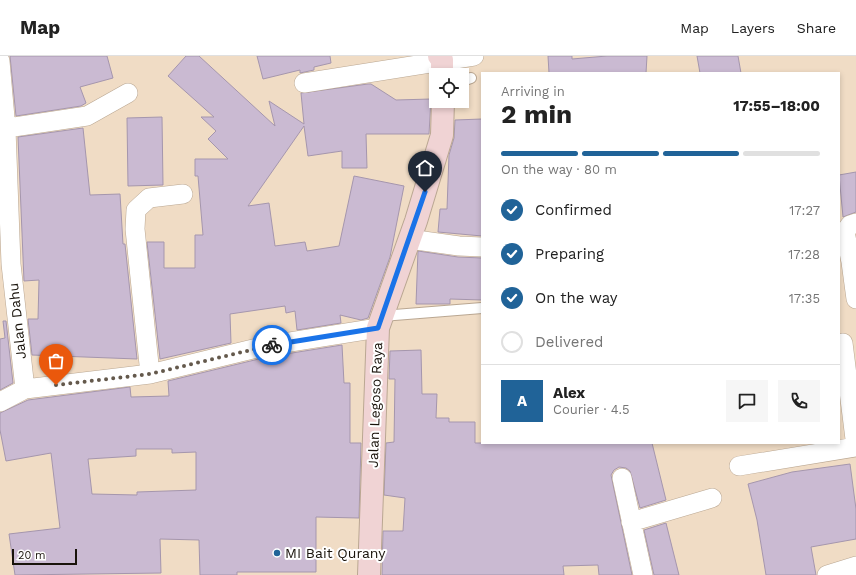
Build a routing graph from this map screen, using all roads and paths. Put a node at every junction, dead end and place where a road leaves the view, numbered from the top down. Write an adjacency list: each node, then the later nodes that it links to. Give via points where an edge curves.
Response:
1 (474, 56): 3 (street)
2 (0, 61): 7 (street, Jalan Dahu)
3 (441, 64): 4 (street)
4 (304, 83)
5 (128, 93): 7 (street, via 87,116)
6 (442, 108): 10 (street, Jalan Legoso Raya, via 442,135)
7 (3, 129): 18 (street, Jalan Dahu, via 11,264)
8 (184, 194): 17 (street, via 149,198 136,210 135,229)
9 (856, 223): 12 (street, via 850,225 845,232)
10 (409, 239): 11 (street); 15 (street, Jalan Legoso Raya)
11 (481, 247)
12 (845, 267): 13 (street)
13 (856, 300)
14 (481, 308): 15 (lane)
15 (380, 322): 17 (street); 26 (street, Jalan Legoso Raya)
16 (846, 342): 20 (street)
17 (150, 374): 18 (street)
18 (25, 389): 19 (street)
19 (0, 402)
20 (856, 448): 21 (street)
21 (739, 466)
22 (622, 478): 24 (street)
23 (712, 498): 24 (street)
24 (631, 522): 27 (street)
25 (856, 566): 28 (street)
26 (368, 575)
27 (643, 575)
28 (827, 575)

